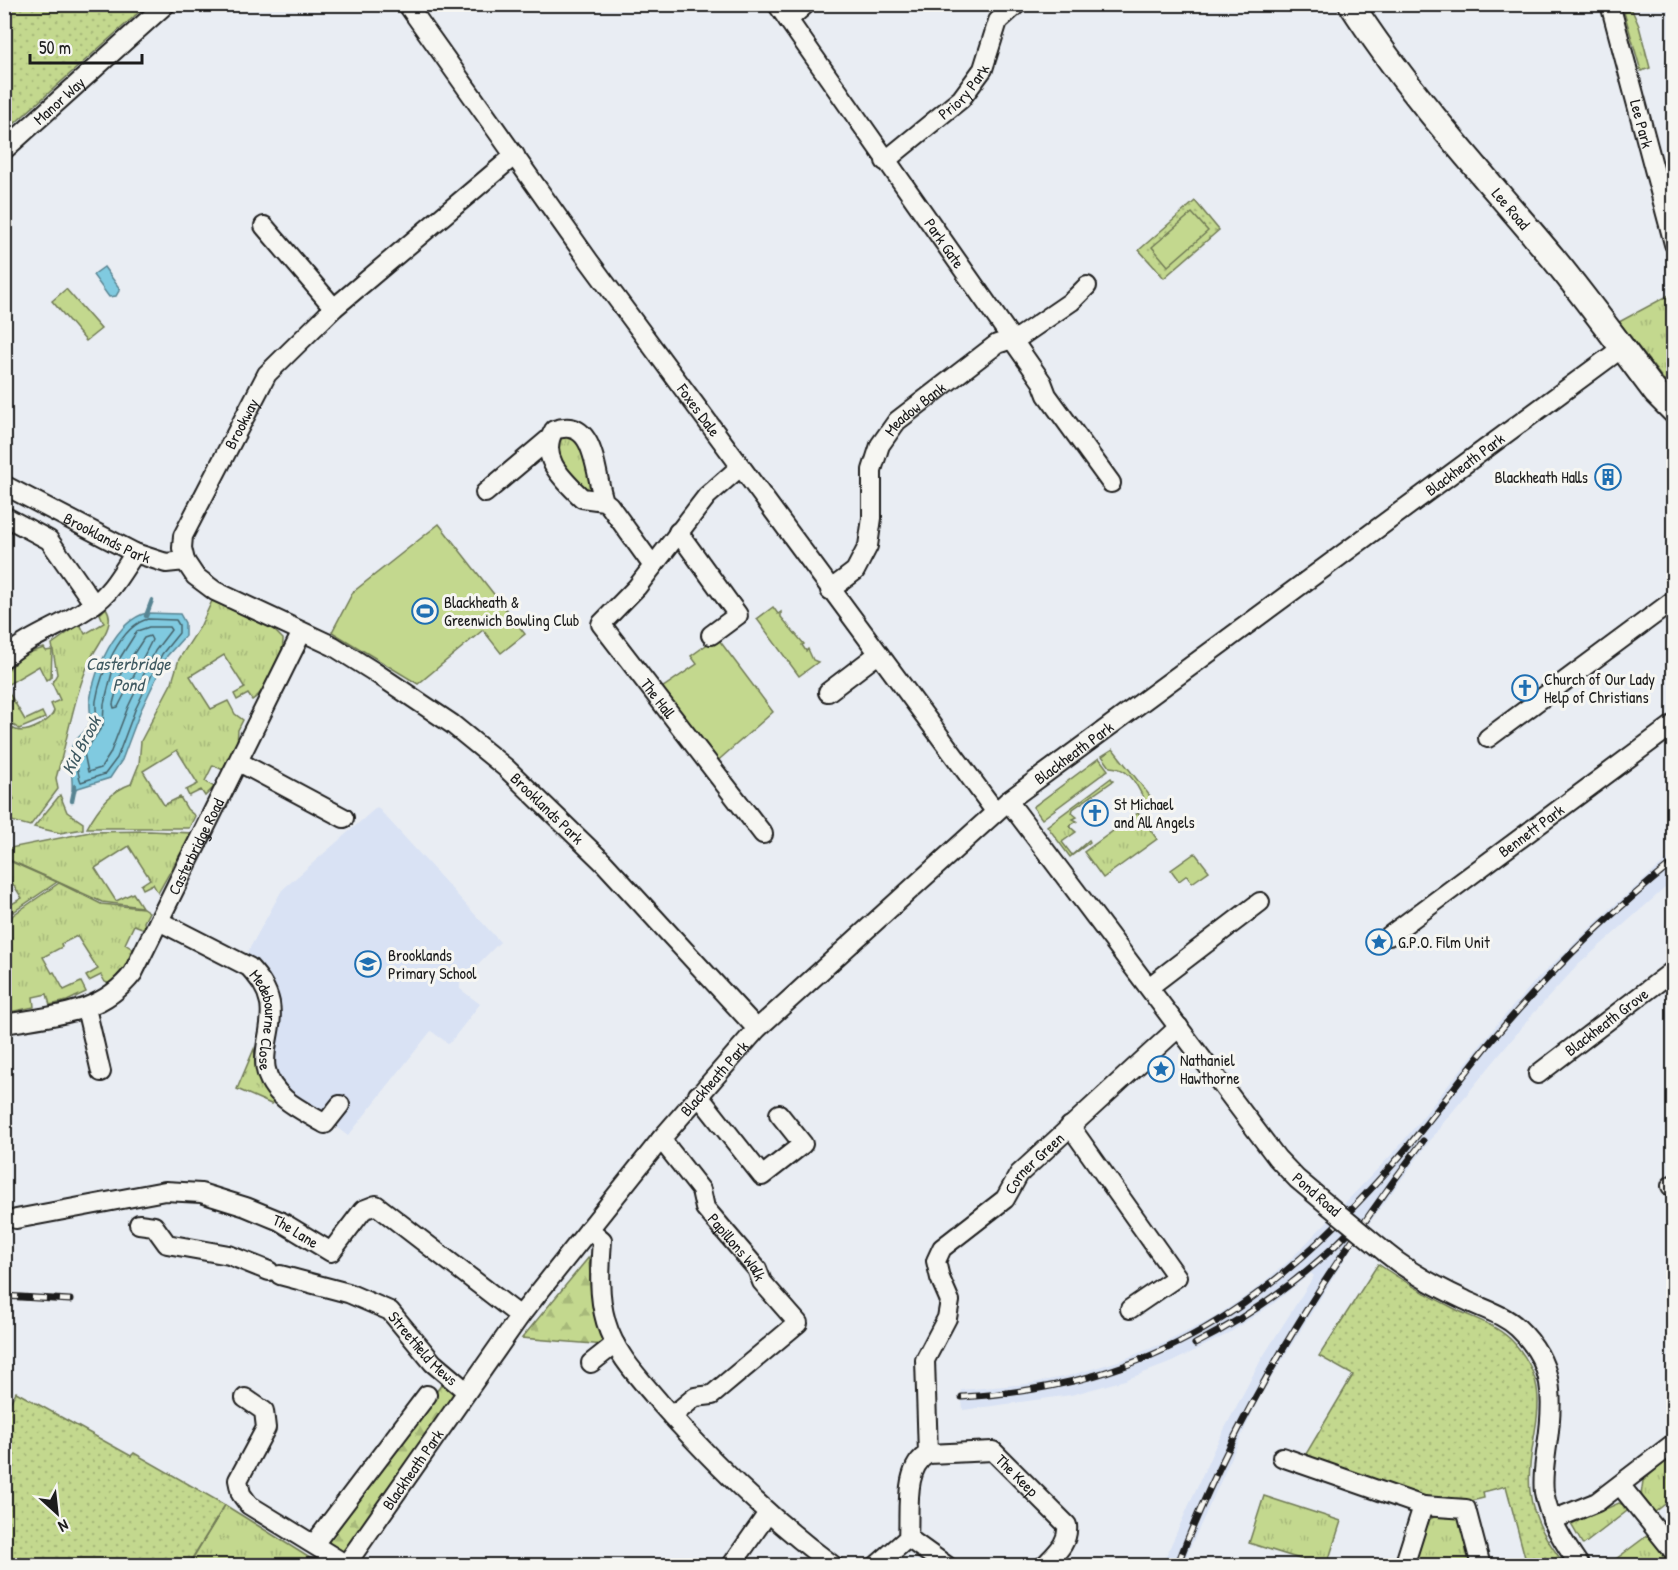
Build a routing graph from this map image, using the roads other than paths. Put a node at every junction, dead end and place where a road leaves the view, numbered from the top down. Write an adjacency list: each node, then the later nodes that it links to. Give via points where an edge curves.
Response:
1 (166, 4): 8 (street, Manor Way)
2 (407, 4): 9 (street, Foxes Dale)
3 (806, 4): 7 (street)
4 (1017, 4): 10 (street, Priory Park, via 998,21 983,69 961,99)
5 (1351, 4): 16 (main road, Lee Road, via 1418,99 1555,260)
6 (1610, 4): 12 (street, Lee Park)
7 (782, 12): 10 (street, Park Gate)
8 (4, 150)
9 (514, 155): 14 (street, Brookway); 19 (street, Foxes Dale)
10 (885, 161): 15 (street, Park Gate)
11 (264, 226): 14 (street)
12 (1674, 244)
13 (1087, 286): 15 (street, Meadow Bank, via 1072,301)
14 (334, 308): 27 (street, Brookway, via 267,374 183,536)
15 (1011, 340): 20 (street, Park Gate); 29 (street, Meadow Bank, via 997,344 897,422 880,445 872,470 868,546 855,571)
16 (1622, 348): 17 (main road, Lee Road); 40 (street, Blackheath Park)
17 (1674, 411)
18 (549, 439): 22 (street); 23 (street, via 550,460 565,481 582,498); 23 (street, via 554,430 565,426 578,428 587,438)
19 (740, 467): 25 (street, The Hall, via 707,496); 29 (street, Foxes Dale)
20 (1111, 483)
21 (4, 485): 26 (street, Brooklands Park)
22 (485, 493)
23 (604, 501): 28 (street)
24 (4, 516): 31 (street, via 49,540)
25 (678, 532): 28 (street, The Hall); 33 (street, via 738,615)
26 (135, 553): 27 (street, Brooklands Park, via 166,563); 31 (street)
27 (185, 561): 32 (street, Brooklands Park, via 195,576 215,591)
28 (653, 566): 42 (street, The Hall, via 601,624)
29 (830, 590): 34 (street, Foxes Dale)
30 (1674, 600): 38 (street)
31 (94, 604): 35 (street)
32 (302, 632): 39 (street, Casterbridge Road); 51 (street, Brooklands Park, via 333,646 452,724 506,768 604,863)
33 (711, 635)
34 (878, 654): 36 (street); 40 (street, Foxes Dale)
35 (4, 658)
36 (828, 692)
37 (1674, 724): 45 (street, Bennett Park)
38 (1488, 738)
39 (239, 762): 41 (street); 44 (street, Casterbridge Road)
40 (1002, 806): 47 (street, Pond Road); 51 (street, Blackheath Park)
41 (344, 818)
42 (763, 834)
43 (1260, 902): 47 (street)
44 (159, 921): 48 (street, Casterbridge Road, via 134,973 122,988); 55 (street, Medebourne Close, via 249,967 260,979 270,1005 266,1064 274,1087 286,1100 325,1124)
45 (1389, 936)
46 (1674, 970): 53 (street, Blackheath Grove)
47 (1149, 987): 50 (street, Pond Road)
48 (86, 1008): 49 (street, Casterbridge Road); 52 (street)
49 (4, 1024)
50 (1179, 1027): 57 (street, Corner Green); 76 (street, Pond Road, bridge, via 1297,1179 1403,1266 1498,1314 1533,1345 1546,1370 1552,1395 1543,1473)
51 (757, 1029): 54 (street, Blackheath Park)
52 (101, 1072)
53 (1538, 1074)
54 (698, 1095): 56 (street, via 762,1176 803,1144); 58 (street, Blackheath Park)
55 (340, 1105)
56 (779, 1114)
57 (1070, 1126): 62 (street, via 1177,1277); 71 (street, Corner Green, via 1019,1174 1005,1199 942,1248 936,1261 950,1301 947,1318 925,1360)
58 (661, 1139): 61 (street, Blackheath Park); 69 (street, Papillons Walk, via 701,1190 705,1208 798,1323 712,1395 695,1397)
59 (16, 1220): 63 (street, The Lane, via 165,1191 192,1192 280,1221 331,1252 363,1210 376,1205)
60 (139, 1224): 66 (street, Streetfield Mews, via 154,1226 167,1244 229,1255 274,1273 348,1293 390,1311 433,1363)
61 (589, 1229): 63 (street, Blackheath Park); 64 (street, via 602,1240 600,1296)
62 (1130, 1309)
63 (520, 1316): 66 (street, Blackheath Park)
64 (615, 1344): 65 (street); 69 (street)
65 (591, 1363)
66 (466, 1390): 80 (street, Blackheath Park)
67 (427, 1395): 78 (street, Blackheath Park)
68 (245, 1398): 78 (street, via 264,1411 266,1428 238,1480 241,1494 249,1505)
69 (672, 1416): 75 (street)
70 (1674, 1443): 73 (street)
71 (928, 1454): 77 (street, via 912,1470); 85 (street, The Keep, via 993,1451 1067,1525 1064,1544)
72 (1282, 1457): 74 (street)
73 (1620, 1485): 76 (street, via 1597,1502); 79 (street)
74 (1423, 1506): 86 (street); 87 (street, via 1466,1509)
75 (768, 1513): 81 (street); 82 (street)
76 (1552, 1520): 88 (street, Pond Road)
77 (908, 1538): 83 (street); 84 (street)
78 (314, 1544): 80 (street, Blackheath Park)
79 (1674, 1552)
80 (345, 1565)
81 (731, 1566)
82 (834, 1566)
83 (876, 1566)
84 (947, 1566)
85 (1044, 1566)
86 (1404, 1566)
87 (1481, 1566)
88 (1580, 1566)

